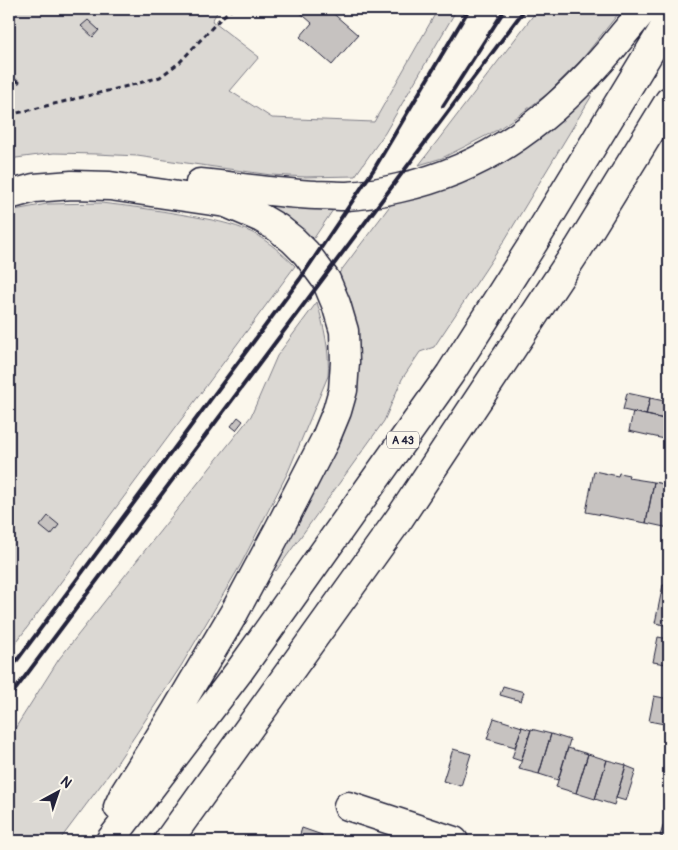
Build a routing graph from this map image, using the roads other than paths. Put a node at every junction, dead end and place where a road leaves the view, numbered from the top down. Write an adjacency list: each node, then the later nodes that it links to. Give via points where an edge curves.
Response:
1 (644, 9): 4 (main road, via 598,65 534,124 483,158 411,185 346,196 76,170)
2 (669, 20): 8 (main road, A 43, via 450,374 245,662)
3 (669, 101): 9 (main road, via 578,249 399,519)
4 (9, 178)
5 (9, 195): 7 (main road, via 34,188 110,186 226,203 278,228 306,253 326,280 344,331 343,390 325,440 234,613 124,794)
6 (348, 806): 10 (main road)
7 (101, 841)
8 (110, 841)
9 (168, 841)
10 (454, 841)

